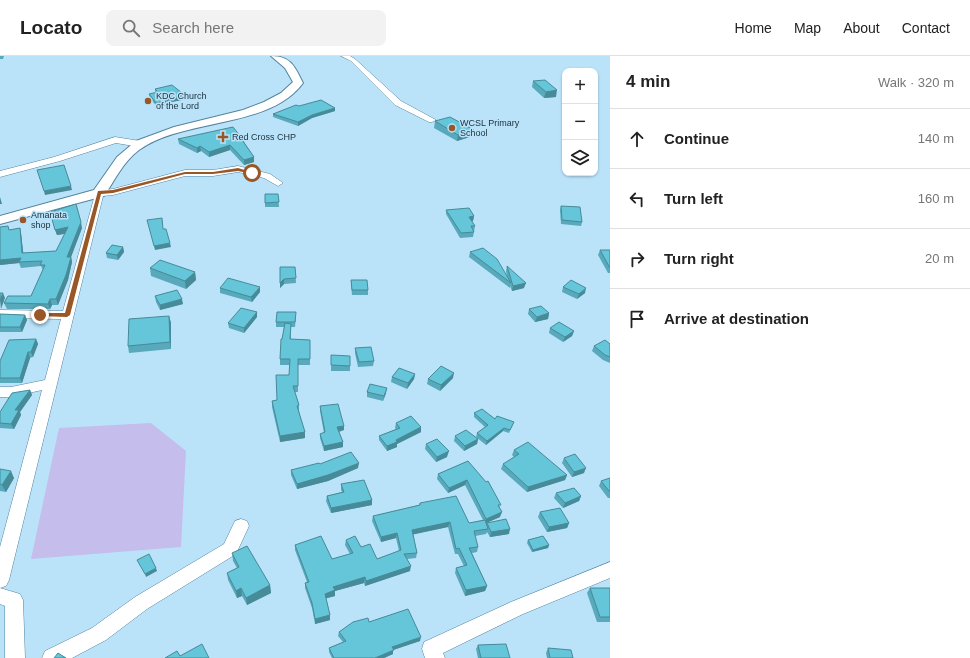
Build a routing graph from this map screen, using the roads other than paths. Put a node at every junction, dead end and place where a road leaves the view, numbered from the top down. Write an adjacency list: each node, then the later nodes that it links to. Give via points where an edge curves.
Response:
1 (276, 56): 4 (main road, via 289,66 298,83 283,96 265,106 165,133)
2 (344, 56): 3 (street, via 353,60 398,103)
3 (432, 120)
4 (140, 144): 5 (street, via 115,140); 7 (main road, via 119,162)
5 (0, 174)
6 (278, 183): 7 (street, via 266,176 238,169 213,173 185,173 113,192)
7 (99, 192): 8 (main road); 10 (street)
8 (0, 220)
9 (0, 314): 10 (street)
10 (67, 315): 11 (street)
11 (52, 383): 12 (street); 16 (street)
12 (5, 392): 13 (street)
13 (0, 403)
14 (241, 526): 19 (street, via 230,549 141,603 99,634)
15 (610, 570): 20 (street, via 517,608 431,649)
16 (0, 580)
17 (0, 596): 18 (street, via 14,600)
18 (15, 658)
19 (52, 658)
20 (435, 658)

